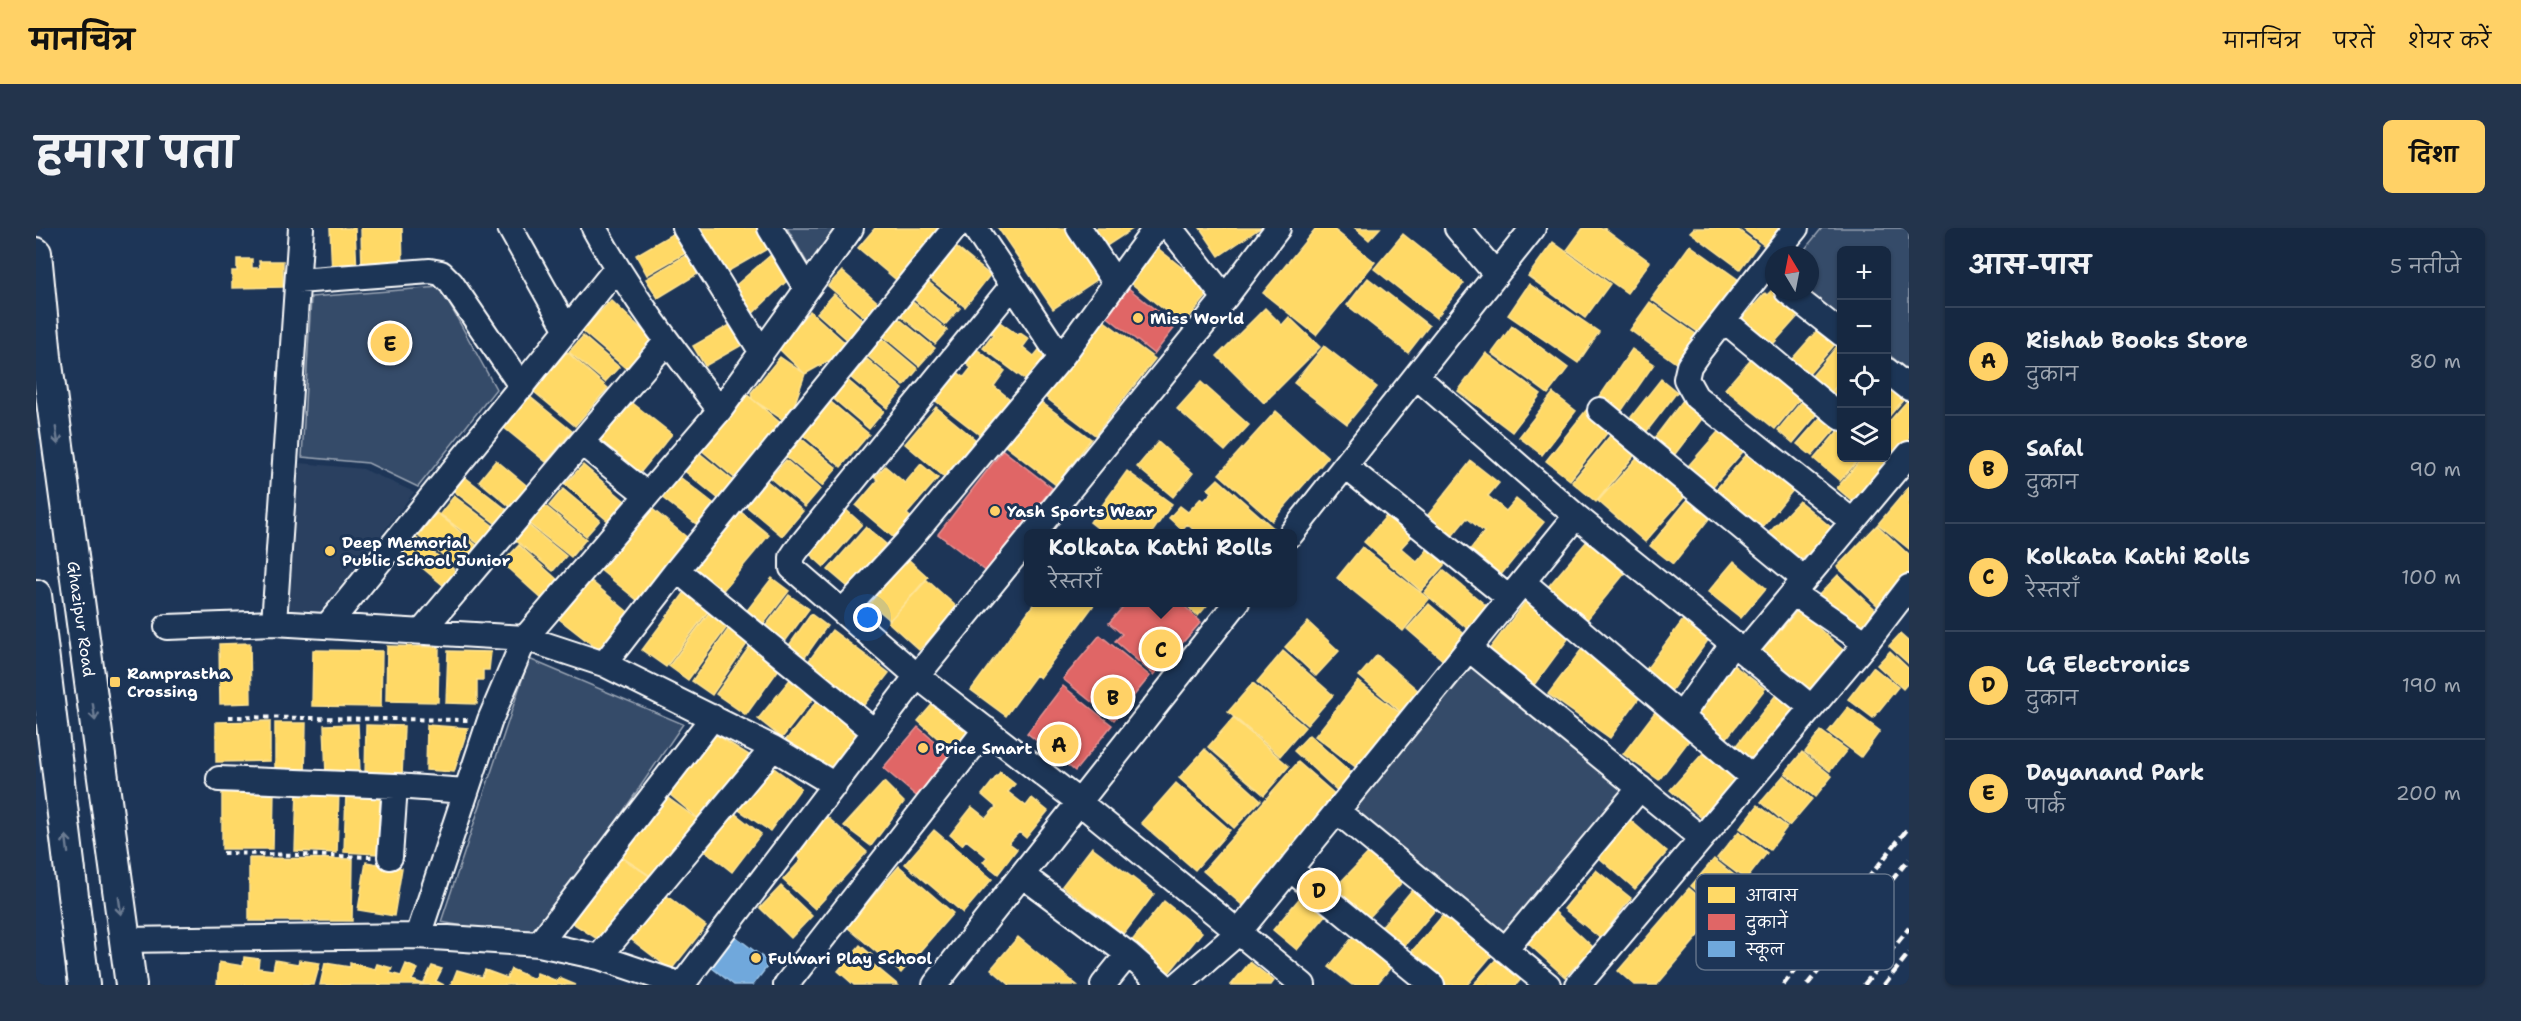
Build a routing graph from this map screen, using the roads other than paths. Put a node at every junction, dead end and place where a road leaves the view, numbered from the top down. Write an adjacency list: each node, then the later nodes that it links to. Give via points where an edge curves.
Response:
1 (301, 228): 21 (street)
2 (510, 228): 28 (street)
3 (594, 228): 18 (street)
4 (685, 228): 31 (street)
5 (770, 228): 24 (street)
6 (851, 228): 24 (street)
7 (956, 228): 49 (street)
8 (975, 228): 23 (street)
9 (1079, 228): 22 (street)
10 (1156, 228): 22 (street)
11 (1170, 228): 25 (street)
12 (1278, 228): 25 (street)
13 (1457, 228): 20 (street)
14 (1533, 228): 20 (street)
15 (1796, 228): 16 (street)
16 (1784, 246)
17 (36, 253): 86 (main road, Ghazipur Road, one-way to 86, via 46,357)
18 (616, 269): 28 (street); 30 (street)
19 (1765, 273): 27 (street)
20 (1496, 274): 34 (street)
21 (298, 281): 35 (street, via 415,271 441,273); 56 (street)
22 (1114, 282): 32 (street)
23 (1012, 286): 32 (street); 55 (street, via 792,557 792,568 801,578)
24 (806, 288): 31 (street)
25 (1225, 298): 46 (street)
26 (1799, 300): 29 (street)
27 (1725, 321): 39 (street); 45 (street, via 1689,366 1686,380 1696,397)
28 (567, 330): 35 (street)
29 (1837, 330)
30 (666, 342): 37 (street); 40 (street)
31 (761, 351): 37 (street)
32 (1061, 358): 55 (street, via 909,540)
33 (1891, 373): 36 (street)
34 (1416, 376): 42 (street); 44 (street)
35 (522, 387): 57 (street)
36 (1909, 388)
37 (720, 410): 43 (street)
38 (1600, 410): 50 (street)
39 (1837, 414)
40 (582, 443): 43 (street); 59 (street)
41 (1898, 459): 45 (street)
42 (1345, 466): 47 (street); 52 (street)
43 (646, 494): 60 (street)
44 (1576, 516): 52 (street); 62 (street)
45 (1852, 521): 50 (street)
46 (1037, 529)
47 (1295, 529)
48 (1024, 544): 65 (street)
49 (677, 570): 64 (street); 70 (street)
50 (1798, 586): 61 (street); 62 (street)
51 (1909, 587): 61 (street)
52 (1516, 590): 63 (street); 67 (street)
53 (36, 595): 91 (main road, one-way to 53)
54 (1234, 607): 78 (street)
55 (843, 611): 65 (street)
56 (274, 623): 57 (street); 58 (street)
57 (328, 625): 59 (street)
58 (167, 627)
59 (422, 631): 60 (street)
60 (525, 638): 64 (street); 77 (street, via 490,720)
61 (1866, 643): 66 (street)
62 (1738, 647): 66 (street); 67 (street)
63 (1469, 649): 76 (street); 79 (street)
64 (604, 664): 68 (street)
65 (917, 676): 69 (street); 70 (street)
66 (1811, 707): 72 (street)
67 (1681, 716): 72 (street)
68 (713, 717): 71 (street); 87 (street)
69 (986, 729): 78 (street); 94 (street)
70 (875, 732): 74 (street)
71 (773, 748): 74 (street); 90 (street)
72 (1752, 777): 80 (street)
73 (219, 779): 75 (street)
74 (835, 785): 93 (street)
75 (395, 786): 77 (street); 81 (street)
76 (1640, 788): 80 (street); 88 (street)
77 (466, 791): 85 (street)
78 (1079, 802): 83 (street); 84 (street)
79 (1337, 811): 82 (street); 88 (street)
80 (1701, 838): 102 (street)
81 (390, 857)
82 (1290, 869): 84 (street); 100 (street)
83 (1022, 875): 89 (street); 95 (street)
84 (1239, 932): 98 (street); 99 (street)
85 (418, 936): 86 (street); 87 (street)
86 (124, 940): 92 (main road, Ghazipur Road)
87 (538, 944): 90 (street)
88 (1505, 950): 101 (street)
89 (1128, 954): 96 (street); 97 (street)
90 (598, 957): 93 (street)
91 (84, 985)
92 (131, 985)
93 (682, 985)
94 (786, 985)
95 (935, 985)
96 (1103, 985)
97 (1163, 985)
98 (1178, 985)
99 (1304, 985)
100 (1432, 985)
101 (1548, 985)
102 (1578, 985)

